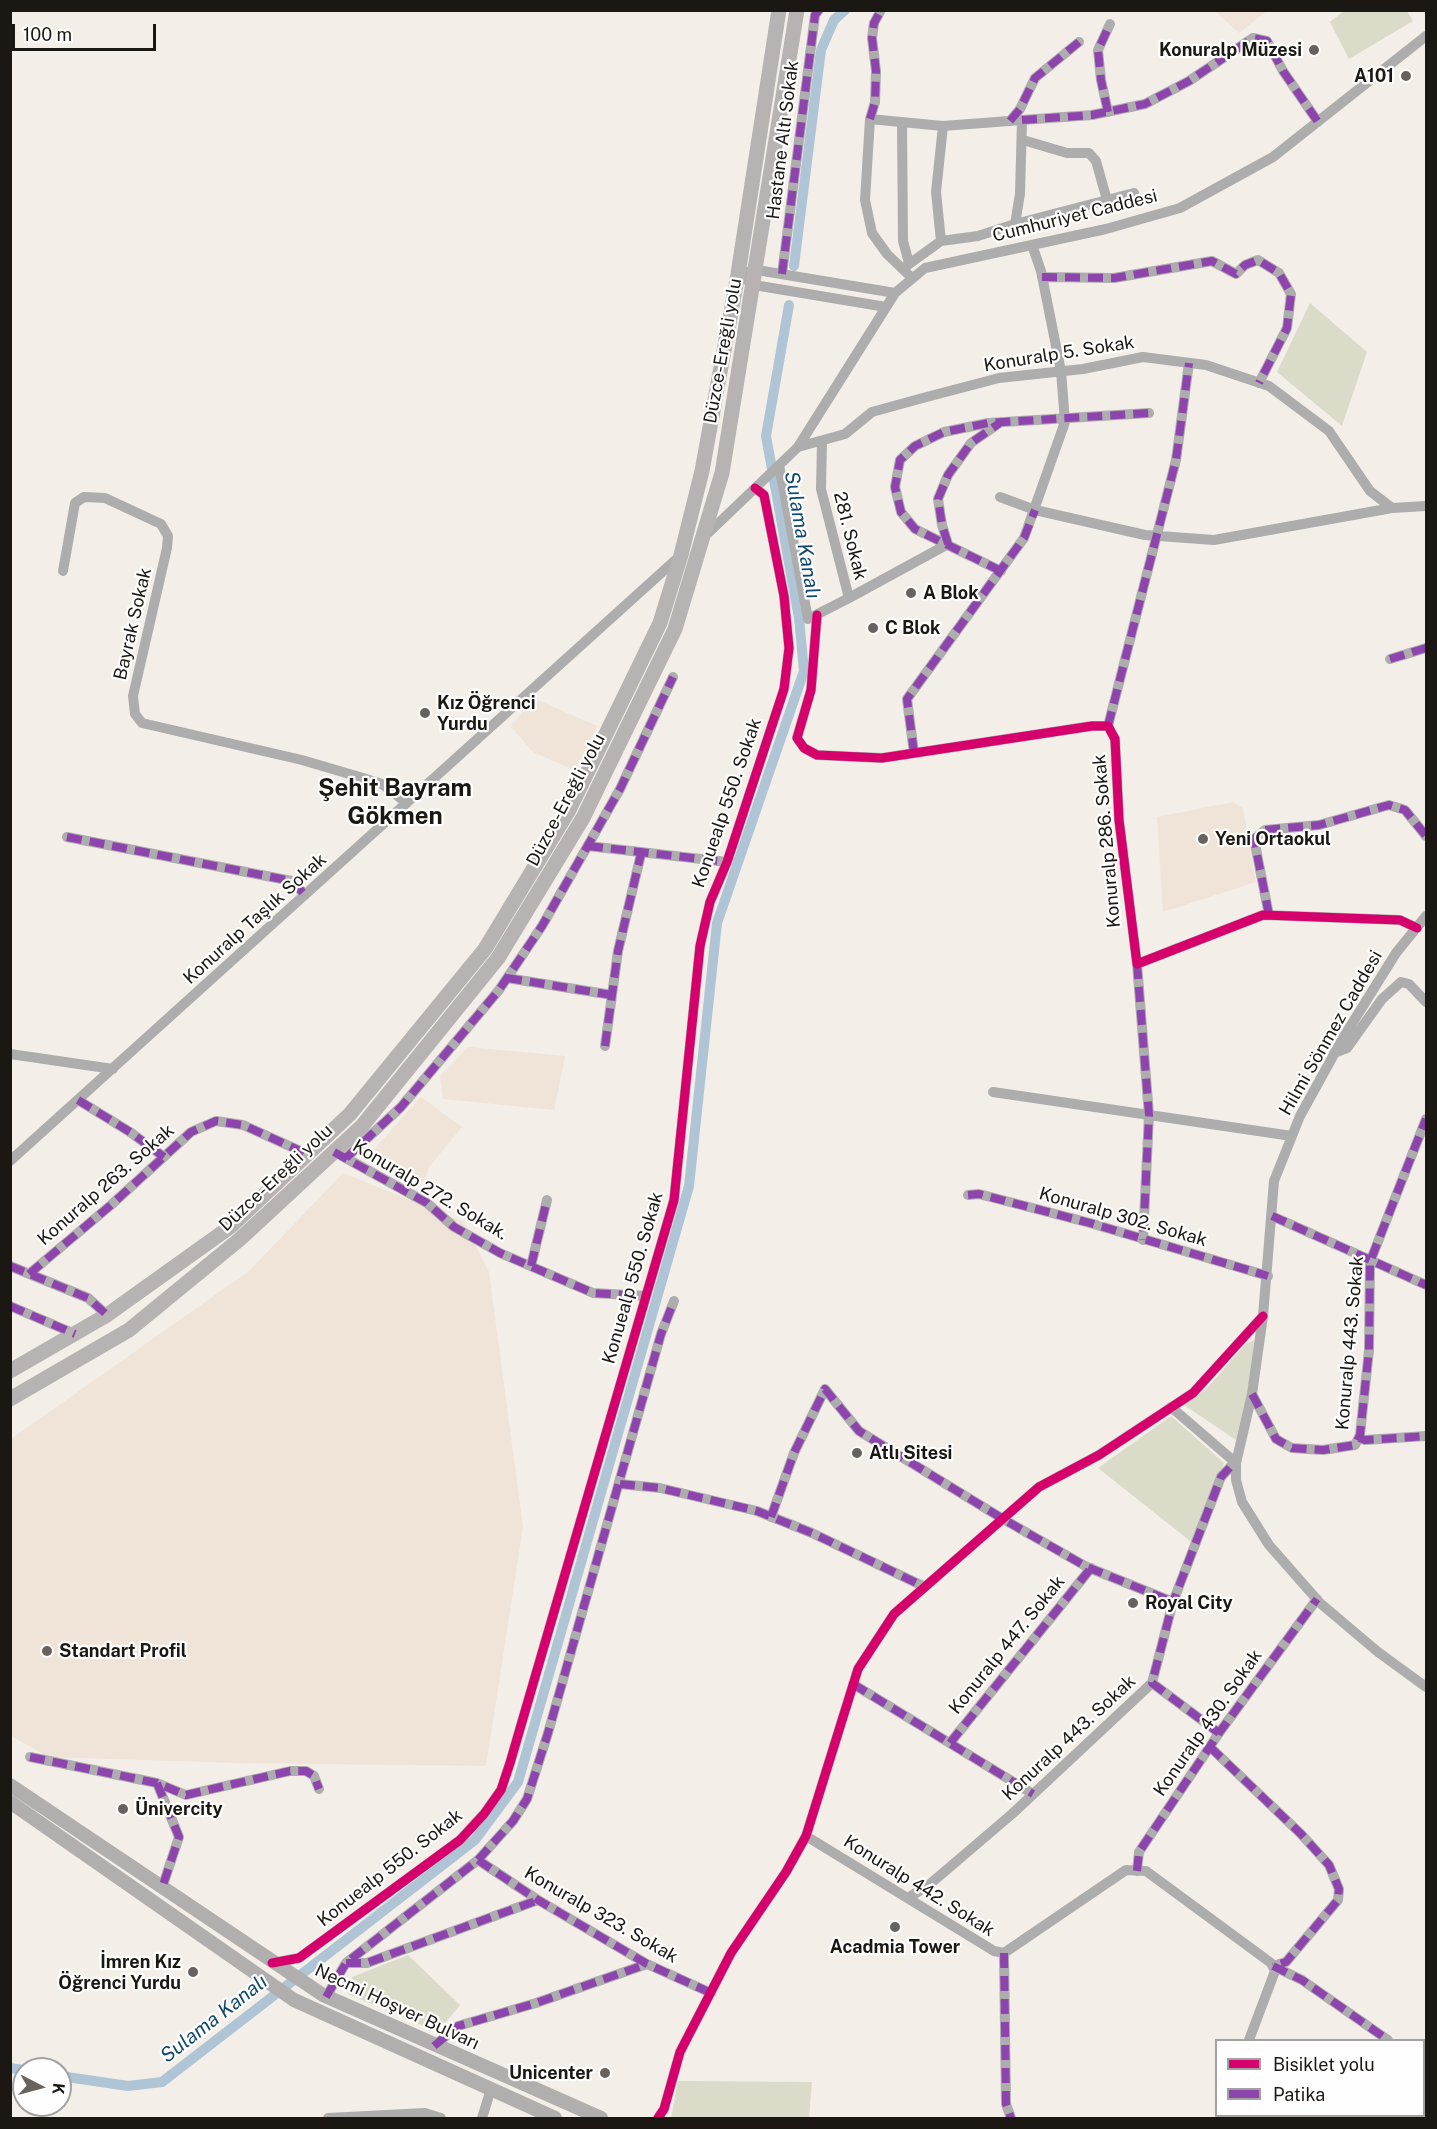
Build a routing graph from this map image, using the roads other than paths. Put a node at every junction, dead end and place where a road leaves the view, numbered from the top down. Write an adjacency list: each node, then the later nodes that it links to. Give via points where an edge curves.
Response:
1 (779, 10): 22 (highway, Düzce-Ereğli yolu)
2 (797, 10): 24 (highway, Düzce-Ereğli yolu)
3 (819, 10): 23 (street, Hastane Altı Sokak, via 815,15)
4 (881, 10): 9 (street, via 872,38 876,71)
5 (1110, 24): 8 (street, via 1098,50)
6 (1426, 36): 13 (street, Cumhuriyet Caddesi)
7 (1079, 42): 12 (street, via 1035,78)
8 (1108, 112): 10 (street); 13 (street, via 1145,104 1189,81 1253,38 1267,41)
9 (870, 119): 11 (street); 21 (street, via 865,200 872,233)
10 (1022, 120): 12 (street); 15 (street)
11 (902, 122): 14 (street); 21 (street)
12 (1010, 122): 14 (street)
13 (1318, 122): 20 (street, Cumhuriyet Caddesi, via 1273,157 1180,208)
14 (944, 126): 19 (street, via 936,192)
15 (1023, 140): 17 (street, via 1067,153 1089,153 1096,161); 18 (street)
16 (1134, 193): 17 (street)
17 (1107, 200): 18 (street)
18 (1015, 224): 19 (street, via 978,236)
19 (941, 241): 21 (street)
20 (1032, 244): 25 (street); 26 (street, Cumhuriyet Caddesi, via 925,268)
21 (906, 266): 26 (street)
22 (738, 274): 24 (street); 46 (highway, Düzce-Ereğli yolu, via 702,471)
23 (782, 274): 24 (street); 27 (street)
24 (756, 277): 28 (street); 44 (highway, Düzce-Ereğli yolu, via 722,473)
25 (1042, 277): 30 (street); 31 (street, via 1114,278 1212,261 1236,274 1258,260 1279,273 1291,294 1287,328)
26 (912, 278): 27 (street, Cumhuriyet Caddesi)
27 (896, 294): 28 (street, Cumhuriyet Caddesi)
28 (886, 307): 36 (street, Cumhuriyet Caddesi)
29 (1189, 363): 30 (street, Konuralp 5. Sokak, via 1143,357); 31 (street, Konuralp 5. Sokak); 43 (street, via 1176,460)
30 (1061, 371): 33 (street); 35 (street, Konuralp 5. Sokak, via 999,378 872,412 845,434)
31 (1259, 383): 41 (street, Konuralp 5. Sokak, via 1269,386 1329,431 1370,491)
32 (1149, 413): 33 (street)
33 (1065, 418): 34 (street); 42 (street)
34 (1001, 422): 45 (street, via 971,443 948,475 938,499); 45 (street, via 944,432 915,446 900,460 895,487 902,512 915,529)
35 (822, 442): 36 (street, Konuralp 5. Sokak); 49 (street, 281. Sokak, via 821,489)
36 (798, 447): 37 (street, Cumhuriyet Caddesi)
37 (779, 465): 38 (street, Cumhuriyet Caddesi); 50 (street, via 808,619)
38 (756, 486): 44 (street, Cumhuriyet Caddesi); 61 (street, Konuealp 550. Sokak, via 764,495 784,596 789,648 784,689)
39 (1000, 497): 42 (street)
40 (1426, 506): 41 (street)
41 (1392, 508): 43 (street, via 1214,540)
42 (1035, 510): 43 (street); 48 (street, via 1024,538)
43 (1156, 536): 54 (street)
44 (703, 538): 80 (highway, Düzce-Ereğli yolu, via 675,629 571,838 498,958)
45 (948, 544): 48 (street); 49 (street, 281. Sokak)
46 (681, 555): 56 (street, Konuralp Taşlık Sokak); 79 (highway, Düzce-Ereğli yolu, via 660,623 569,810 485,949 350,1114)
47 (63, 571): 56 (street, Bayrak Sokak, via 75,503 84,497 105,498 161,524 168,536 167,548 133,696 135,714 142,723 363,778 382,784)
48 (1001, 571): 55 (street, via 907,699)
49 (849, 598): 50 (street)
50 (816, 615): 55 (street, via 811,690 797,738 804,748 817,755 882,758)
51 (1426, 648): 52 (street)
52 (1390, 660)
53 (673, 677): 59 (street)
54 (1108, 726): 55 (street); 66 (street, Konuralp 286. Sokak, via 1115,740 1119,820)
55 (914, 753)
56 (408, 803): 62 (street, Konuralp Taşlık Sokak)
57 (1426, 836): 63 (street, via 1405,810 1389,805 1319,825 1265,830 1254,840)
58 (67, 837): 62 (street, via 283,878 292,881)
59 (588, 846): 60 (street); 67 (street)
60 (641, 854): 61 (street); 68 (street)
61 (728, 862): 93 (street, Konuealp 550. Sokak, via 710,902 700,945 674,1200)
62 (305, 895): 73 (street, Konuralp Taşlık Sokak)
63 (1269, 915): 65 (street, via 1400,920); 66 (street)
64 (1426, 916): 65 (street, Hilmi Sönmez Caddesi)
65 (1417, 928): 71 (street, Hilmi Sönmez Caddesi, via 1396,953)
66 (1137, 964): 76 (street, Konuralp 286. Sokak)
67 (507, 978): 68 (street); 80 (street, via 401,1107)
68 (612, 995): 70 (street)
69 (1426, 1002): 71 (street, via 1401,981 1382,999 1347,1048)
70 (605, 1046)
71 (1335, 1053): 78 (street, Hilmi Sönmez Caddesi)
72 (10, 1054): 73 (street)
73 (113, 1069): 75 (street, Konuralp Taşlık Sokak)
74 (993, 1092): 76 (street)
75 (78, 1100): 81 (street); 82 (street, Konuralp Taşlık Sokak)
76 (1149, 1115): 78 (street); 86 (street, Konuralp 286. Sokak)
77 (1426, 1119): 87 (street, Konuralp 443. Sokak)
78 (1292, 1137): 85 (street, Hilmi Sönmez Caddesi, via 1274,1181)
79 (307, 1154): 81 (street, Konuralp 263. Sokak, via 243,1125 216,1121 191,1132); 96 (highway, Düzce-Ereğli yolu, via 230,1227)
80 (340, 1155): 89 (street, Konuralp 272. Sokak., via 427,1203 474,1239); 101 (highway, Düzce-Ereğli yolu, via 129,1330)
81 (164, 1157): 90 (street, Konuralp 263. Sokak)
82 (10, 1161)
83 (968, 1195): 86 (street, Konuralp 302. Sokak, via 979,1194)
84 (547, 1200): 89 (street)
85 (1272, 1216): 87 (street); 91 (street, Hilmi Sönmez Caddesi)
86 (1143, 1240): 91 (street, Konuralp 302. Sokak)
87 (1370, 1262): 92 (street); 104 (street, Konuralp 443. Sokak, via 1369,1350)
88 (10, 1266): 90 (street)
89 (531, 1266): 93 (street, Konuralp 272. Sokak., via 592,1293)
90 (29, 1274): 96 (street, via 88,1298)
91 (1268, 1276): 97 (street, Hilmi Sönmez Caddesi)
92 (1426, 1285)
93 (646, 1296): 132 (street, Konuealp 550. Sokak, via 534,1690 501,1790 460,1839 299,1958)
94 (675, 1301): 106 (street, via 658,1344)
95 (10, 1306): 98 (street)
96 (107, 1315): 98 (highway, Düzce-Ereğli yolu)
97 (1263, 1316): 100 (street, Hilmi Sönmez Caddesi); 102 (street, via 1193,1393)
98 (75, 1334): 99 (highway, Düzce-Ereğli yolu)
99 (10, 1371)
100 (1252, 1394): 104 (street, Konuralp 443. Sokak, via 1276,1439 1292,1448 1323,1450 1355,1445); 105 (street, Hilmi Sönmez Caddesi)
101 (10, 1399)
102 (1171, 1407): 105 (street); 108 (street, via 1099,1455 1039,1488)
103 (1426, 1436): 104 (street)
104 (1359, 1438)
105 (1236, 1463): 111 (street, via 1242,1502 1269,1545); 112 (street, Konuralp 443. Sokak, via 1221,1477)
106 (620, 1484): 107 (street, via 660,1488); 126 (street, via 527,1799)
107 (771, 1517): 108 (street, via 794,1453 825,1389 859,1431); 110 (street)
108 (1003, 1519): 109 (street); 110 (street)
109 (1090, 1568): 112 (street); 117 (street, Konuralp 447. Sokak)
110 (925, 1587): 114 (street, via 894,1614 858,1669)
111 (1317, 1599): 115 (street, via 1354,1633); 116 (street, Konuralp 430. Sokak)
112 (1173, 1602): 113 (street, Konuralp 443. Sokak)
113 (1152, 1683): 116 (street); 123 (street, Konuralp 443. Sokak)
114 (853, 1684): 117 (street); 125 (street)
115 (1426, 1687)
116 (1219, 1733): 118 (street, Konuralp 430. Sokak)
117 (950, 1743): 123 (street)
118 (1210, 1747): 127 (street, Konuralp 430. Sokak, via 1139,1852); 135 (street, via 1301,1834 1329,1865 1339,1889 1338,1900 1286,1962)
119 (30, 1757): 120 (street)
120 (157, 1783): 122 (street, via 186,1795 290,1771 306,1771 314,1776); 128 (street, via 179,1837)
121 (10, 1785): 128 (main road, Necmi Hoşver Bulvarı)
122 (319, 1789)
123 (1033, 1794): 129 (street, Konuralp 443. Sokak, via 930,1884)
124 (10, 1802): 141 (main road, Necmi Hoşver Bulvarı, via 268,1983 305,2005)
125 (806, 1836): 129 (street, Konuralp 442. Sokak); 136 (street, via 731,1953)
126 (478, 1860): 130 (street, Konuralp 323. Sokak); 133 (street)
127 (1137, 1871): 131 (street, Konuralp 442. Sokak, via 1126,1870); 135 (street, via 1146,1871)
128 (162, 1888): 132 (main road, Necmi Hoşver Bulvarı)
129 (908, 1898): 131 (street, Konuralp 442. Sokak, via 994,1952)
130 (538, 1900): 133 (street, via 366,1963); 134 (street, Konuralp 323. Sokak)
131 (1004, 1953): 148 (street, via 1006,2104)
132 (272, 1963): 137 (main road, Necmi Hoşver Bulvarı)
133 (346, 1964): 137 (street)
134 (647, 1964): 136 (street, Konuralp 323. Sokak); 140 (street, via 458,2026)
135 (1273, 1966): 138 (street, via 1275,1971); 139 (street, via 1302,1980)
136 (711, 1994): 142 (street, via 680,2052)
137 (325, 1996): 140 (main road, Necmi Hoşver Bulvarı)
138 (1249, 2039)
139 (1387, 2039)
140 (434, 2046): 147 (main road, Necmi Hoşver Bulvarı)
141 (491, 2089): 145 (street); 146 (main road, Necmi Hoşver Bulvarı)
142 (662, 2115)
143 (328, 2118): 144 (street, via 425,2113)
144 (441, 2118)
145 (482, 2118)
146 (555, 2118)
147 (601, 2118)
148 (1011, 2118)

